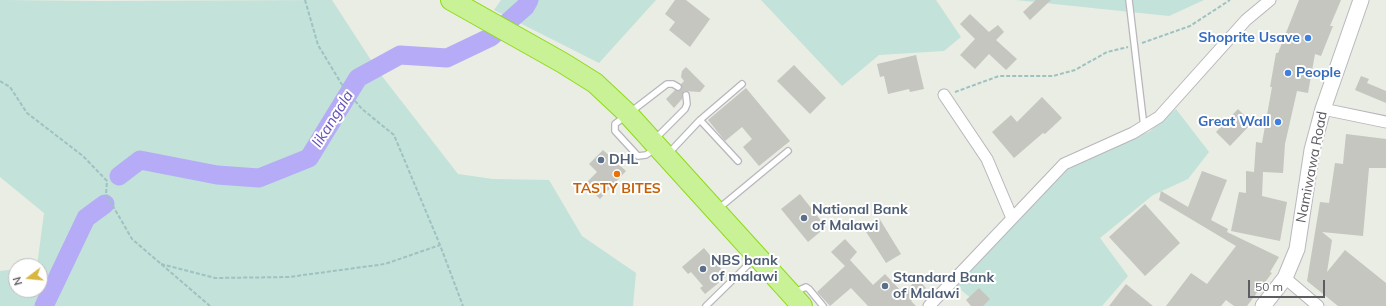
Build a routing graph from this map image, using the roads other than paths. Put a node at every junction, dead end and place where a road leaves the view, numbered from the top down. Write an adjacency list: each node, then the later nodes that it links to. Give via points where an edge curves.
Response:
1 (451, 0): 10 (highway, via 595,83)
2 (1129, 0): 13 (lane)
3 (1270, 0): 13 (street, via 1246,20 1169,108)
4 (1361, 0): 9 (street, Namiwawa Road)
5 (742, 84): 11 (lane)
6 (678, 87): 10 (lane, via 667,84)
7 (944, 95): 18 (street, via 987,159)
8 (686, 96): 14 (lane, via 685,109)
9 (1322, 109): 12 (street); 20 (street, Namiwawa Road, via 1312,150 1297,249)
10 (627, 113): 14 (highway)
11 (700, 120): 14 (lane); 16 (lane)
12 (1386, 122)
13 (1144, 127): 18 (street, via 1064,164)
14 (659, 148): 17 (highway)
15 (788, 151): 17 (lane)
16 (738, 161)
17 (716, 210): 19 (highway)
18 (1012, 218): 24 (street, via 980,255)
19 (758, 255): 21 (highway); 22 (lane)
20 (1285, 278): 25 (street, Namiwawa Road); 26 (street)
21 (797, 300): 23 (lane, via 806,287)
22 (706, 306)
23 (822, 306)
24 (929, 306)
25 (1263, 306)
26 (1318, 306)

